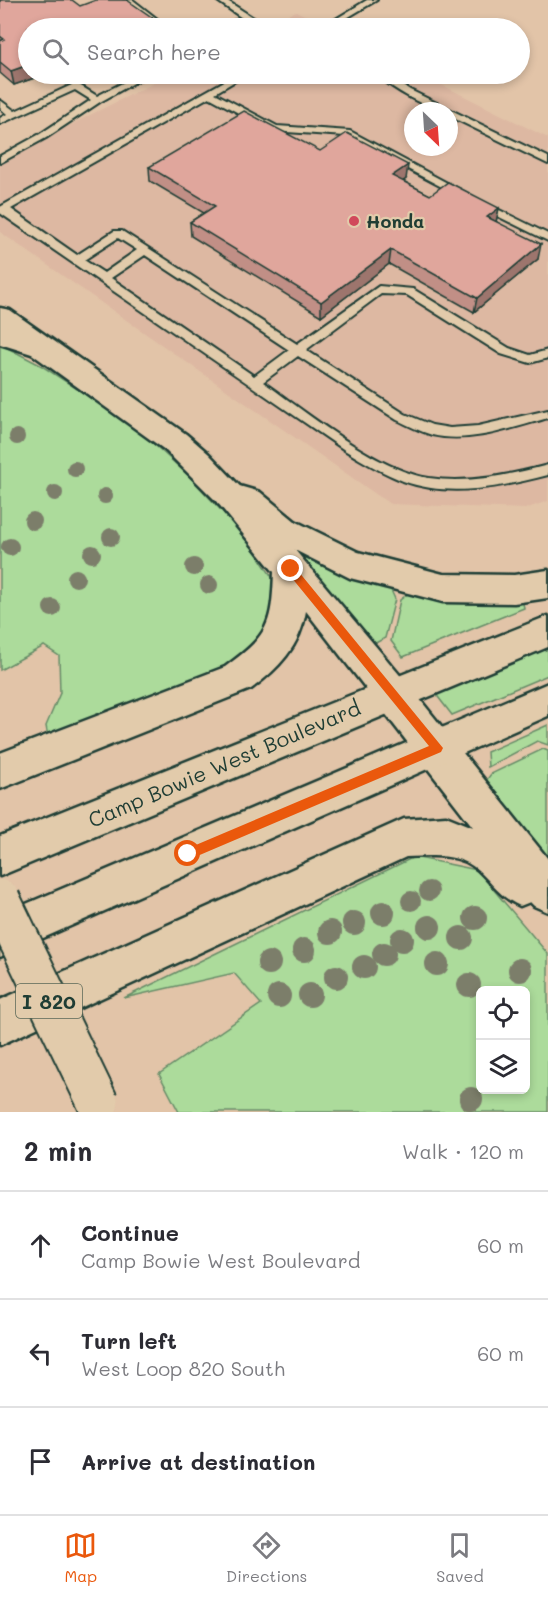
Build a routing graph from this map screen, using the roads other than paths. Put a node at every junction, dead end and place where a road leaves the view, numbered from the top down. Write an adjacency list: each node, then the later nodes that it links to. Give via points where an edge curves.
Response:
1 (128, 0): 4 (lane)
2 (220, 0): 5 (lane)
3 (373, 0): 6 (lane)
4 (152, 18)
5 (249, 18)
6 (342, 18)
7 (127, 84): 11 (lane)
8 (225, 84): 10 (lane)
9 (395, 84): 12 (lane)
10 (208, 93): 19 (lane); 20 (lane, via 275,129 347,133)
11 (97, 100): 14 (lane, via 76,86); 17 (lane)
12 (428, 102)
13 (0, 103): 14 (lane)
14 (13, 114): 16 (lane)
15 (458, 117): 18 (lane)
16 (0, 121)
17 (0, 160)
18 (548, 161)
19 (1, 210): 22 (lane)
20 (548, 238)
21 (145, 250): 22 (lane, via 118,233); 23 (lane); 27 (lane)
22 (77, 260): 23 (lane)
23 (104, 278): 29 (lane)
24 (0, 317): 26 (main road)
25 (0, 334): 26 (main road)
26 (35, 345): 32 (main road, via 125,404 197,461)
27 (299, 349): 28 (lane, via 379,290 409,292 505,351 530,359); 29 (lane); 30 (lane, via 401,417 437,431 491,428)
28 (548, 354)
29 (254, 382): 31 (lane, via 350,448 393,471 429,483 493,484)
30 (548, 414)
31 (548, 470)
32 (228, 495): 33 (main road); 34 (main road, via 249,501 284,530 350,564 443,588 514,589)
33 (291, 569): 36 (main road); 39 (main road, via 290,611 279,644 260,663 238,678)
34 (548, 584)
35 (548, 631): 36 (main road, Camp Bowie West Boulevard)
36 (394, 693): 38 (main road); 40 (main road, Camp Bowie West Boulevard)
37 (548, 699): 38 (main road)
38 (438, 748): 41 (main road); 44 (main road)
39 (0, 771)
40 (0, 856)
41 (548, 892)
42 (0, 900): 46 (main road, I 820, bridge)
43 (548, 912): 45 (main road, via 490,854 446,835 404,838)
44 (0, 936)
45 (0, 1023)
46 (100, 1108)

